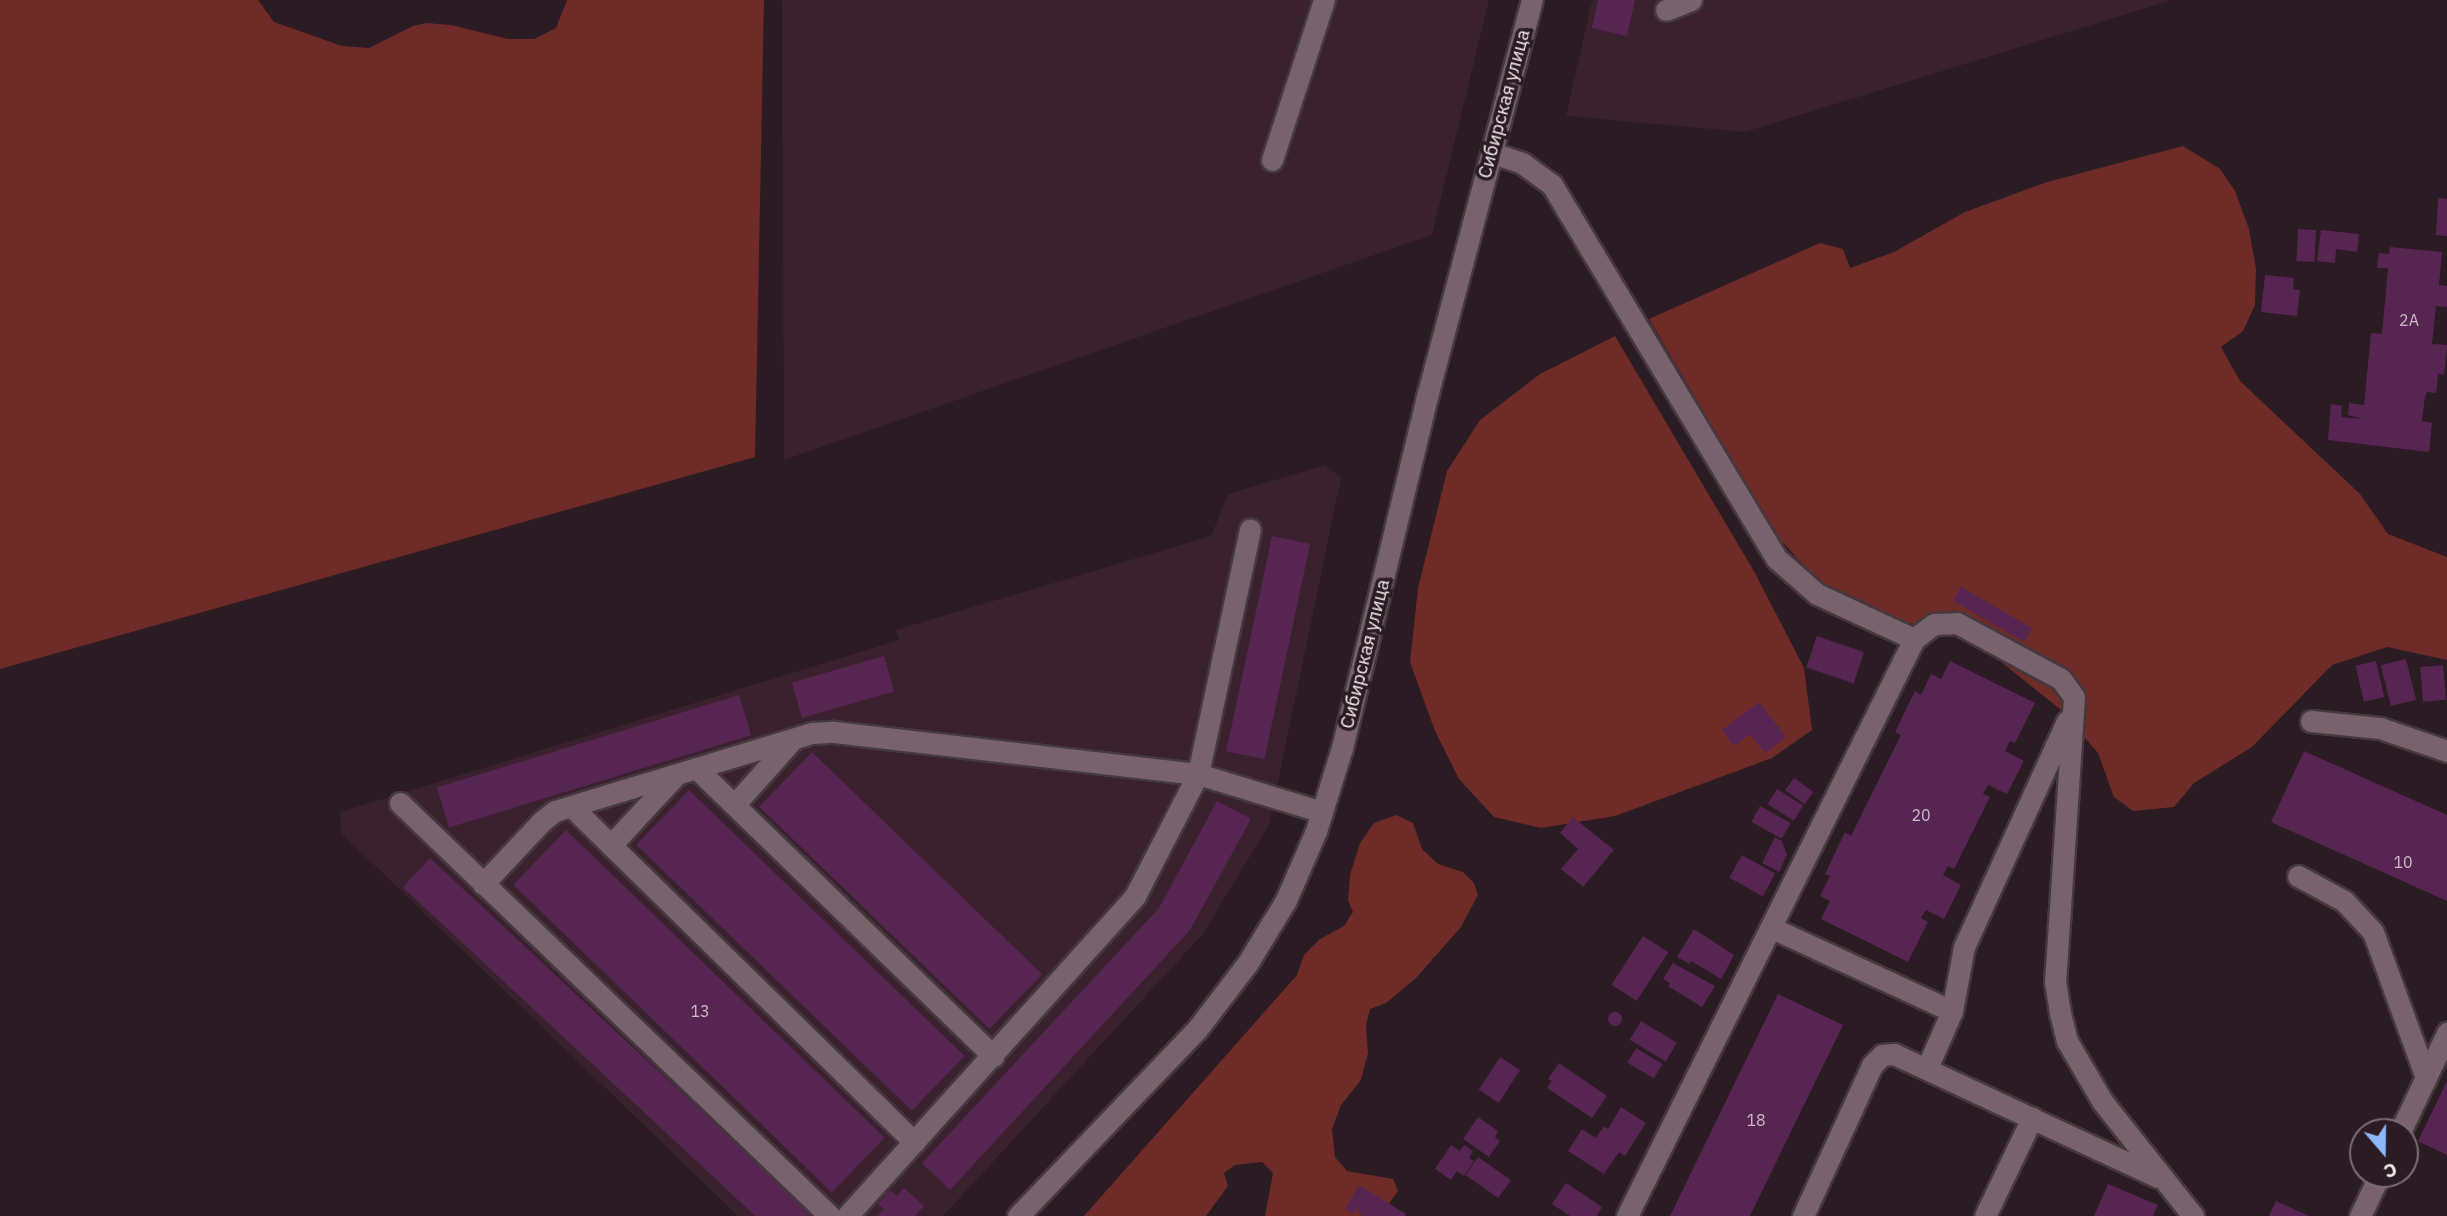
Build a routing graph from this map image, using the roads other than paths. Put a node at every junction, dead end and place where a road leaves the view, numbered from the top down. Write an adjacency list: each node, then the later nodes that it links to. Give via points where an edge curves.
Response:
1 (1324, 0): 6 (street)
2 (1532, 0): 5 (street, Сибирская улица)
3 (1691, 0): 4 (street)
4 (1666, 10)
5 (1492, 153): 8 (street, via 1522,163 1552,185 1777,559 1817,594); 18 (street, Сибирская улица)
6 (1272, 160)
7 (1250, 529): 14 (street)
8 (1914, 639): 9 (street, via 1934,624 1957,623 2061,679 2074,697); 22 (street)
9 (2073, 709): 23 (street, via 1964,947); 31 (street, via 2055,981 2060,1013 2067,1041 2083,1071)
10 (2311, 721): 12 (street, via 2380,728)
11 (795, 738): 13 (street); 14 (street, via 834,732); 16 (street)
12 (2447, 751)
13 (687, 771): 16 (street); 17 (street); 19 (street)
14 (1198, 774): 18 (street); 25 (street, via 1123,912)
15 (400, 803): 21 (street)
16 (734, 805): 25 (street)
17 (572, 807): 19 (street); 21 (street, via 555,811 542,821)
18 (1322, 812): 35 (street, Сибирская улица, via 1286,900 1247,964 1198,1028)
19 (611, 845): 30 (street)
20 (2298, 876): 27 (street, via 2344,901 2373,932)
21 (483, 884): 33 (street)
22 (1772, 928): 23 (street); 36 (street)
23 (1952, 1011): 26 (street)
24 (2447, 1033): 27 (street)
25 (993, 1056): 30 (street)
26 (1927, 1068): 28 (street); 37 (street, via 1894,1054 1882,1055 1872,1065)
27 (2426, 1078): 29 (street)
28 (2032, 1118): 31 (street); 38 (street)
29 (2407, 1118)
30 (914, 1142): 34 (street)
31 (2163, 1180): 39 (street)
32 (2373, 1188): 40 (street)
33 (830, 1216)
34 (847, 1216)
35 (1018, 1216)
36 (1628, 1216)
37 (1803, 1216)
38 (1985, 1216)
39 (2193, 1216)
40 (2360, 1216)

